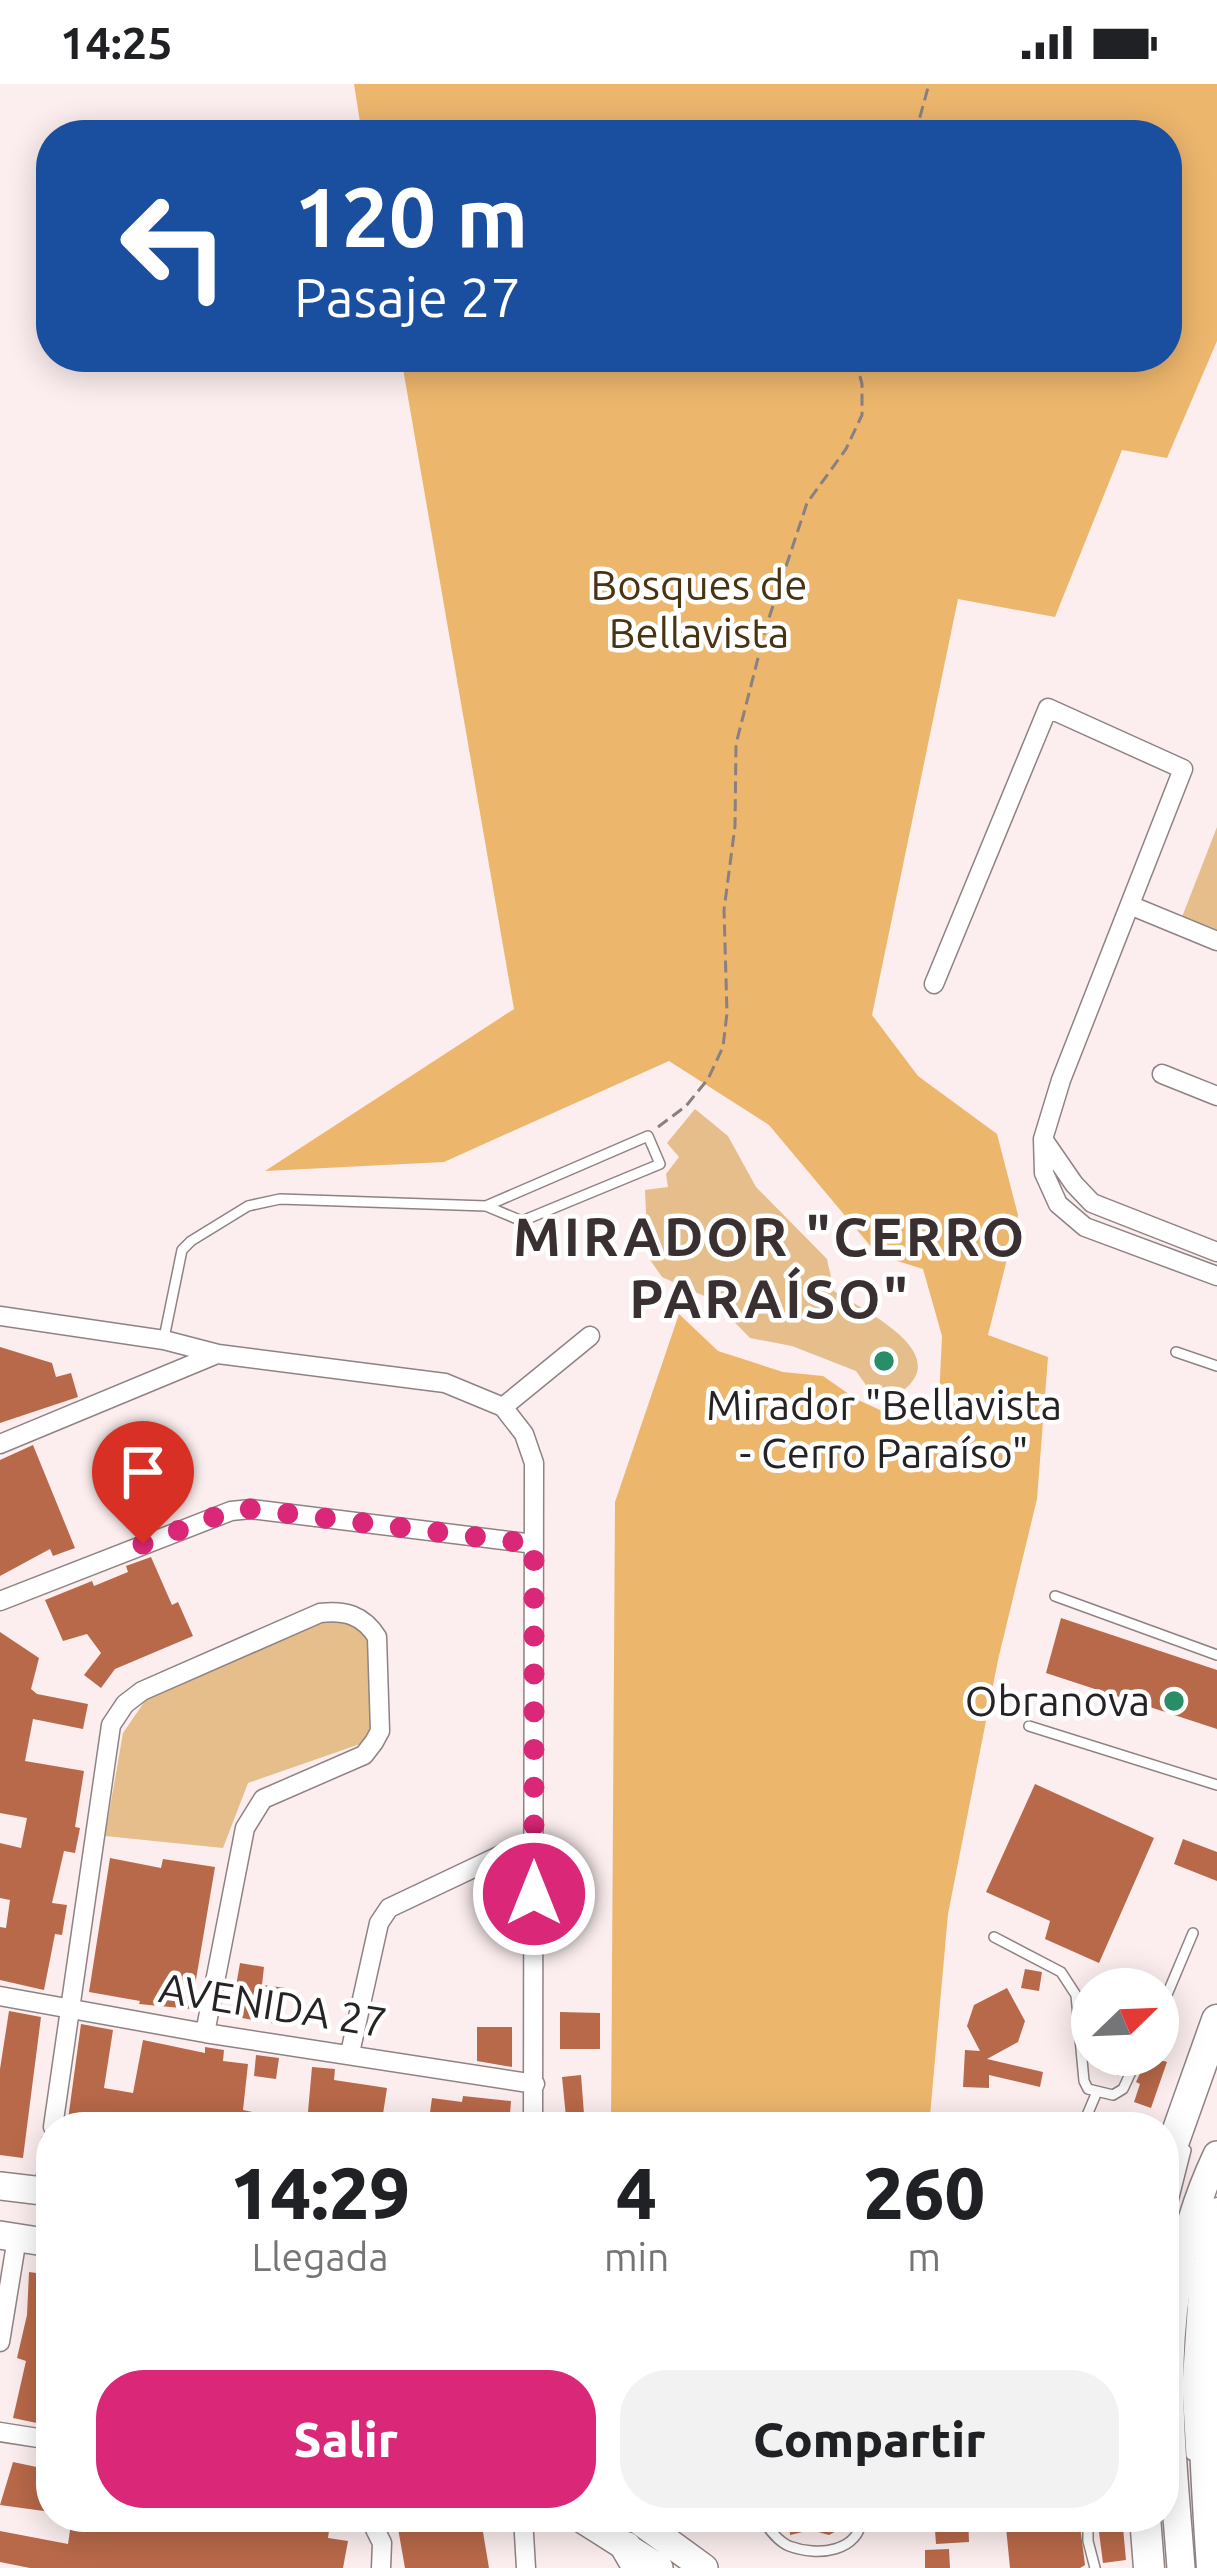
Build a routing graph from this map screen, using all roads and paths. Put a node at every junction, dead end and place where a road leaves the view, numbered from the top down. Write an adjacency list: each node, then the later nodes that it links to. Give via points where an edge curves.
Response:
1 (929, 84): 2 (path)
2 (919, 120)
3 (859, 372): 9 (path, via 862,416 807,503 736,744 723,1047 697,1093)
4 (1132, 906): 5 (street); 6 (street, via 1183,769 1048,708); 11 (street, via 1061,1080 1043,1139 1044,1173 1058,1204 1085,1227)
5 (1217, 941)
6 (934, 984)
7 (1162, 1074): 8 (street)
8 (1217, 1096)
9 (648, 1136): 10 (lane); 10 (lane, via 660,1164 522,1221)
10 (485, 1206): 14 (lane, via 280,1199 248,1206 182,1250)
11 (1215, 1264)
12 (0, 1316): 14 (street)
13 (590, 1336): 18 (street)
14 (164, 1340): 16 (street)
15 (1177, 1352): 17 (lane)
16 (218, 1354): 18 (street, via 445,1383); 19 (street)
17 (1217, 1366)
18 (503, 1407): 20 (street, via 531,1448)
19 (0, 1444)
20 (534, 1544): 22 (street, via 230,1511); 26 (street)
21 (1054, 1597): 23 (lane)
22 (0, 1601)
23 (1217, 1654)
24 (1029, 1726): 25 (lane)
25 (1217, 1785)
26 (534, 1846): 34 (street, via 389,1908); 36 (street)
27 (1193, 1933): 29 (lane)
28 (994, 1937): 37 (lane, via 1061,1972 1076,1995 1084,2081)
29 (1178, 1968)
30 (0, 1996): 31 (street, AVENIDA 27)
31 (69, 2008): 33 (street, AVENIDA 27); 33 (street, via 108,1742 125,1704 320,1613 352,1614 376,1637 380,1731 364,1755 263,1799 253,1812); 38 (street)
32 (1217, 2020): 41 (main road)
33 (205, 2033): 34 (street, AVENIDA 27)
34 (350, 2053): 36 (street, AVENIDA 27)
35 (1129, 2076): 37 (lane, via 1113,2096)
36 (535, 2084): 39 (street)
37 (1096, 2094): 40 (lane)
38 (55, 2112)
39 (534, 2112)
40 (1088, 2112)
41 (1179, 2127)
42 (1217, 2134): 44 (lane)
43 (1187, 2144): 45 (lane)
44 (1214, 2162): 50 (main road); 54 (lane, via 1190,2302)
45 (1179, 2176)
46 (0, 2186): 47 (main road)
47 (36, 2190)
48 (1217, 2213): 72 (main road, via 1201,2386)
49 (9, 2236): 51 (street)
50 (1179, 2273)
51 (0, 2342)
52 (0, 2432): 53 (street)
53 (36, 2438)
54 (1192, 2478)
55 (376, 2532): 64 (street)
56 (524, 2532): 65 (street)
57 (772, 2532): 58 (lane, via 789,2546 824,2550 847,2546)
58 (860, 2532)
59 (1088, 2532): 68 (lane)
60 (1145, 2532): 69 (main road)
61 (1158, 2532): 70 (lane)
62 (1178, 2532): 71 (main road)
63 (633, 2544): 66 (main road); 67 (main road)
64 (381, 2568)
65 (526, 2568)
66 (659, 2568)
67 (704, 2568)
68 (1095, 2568)
69 (1149, 2568)
70 (1161, 2568)
71 (1181, 2568)
72 (1211, 2568)

